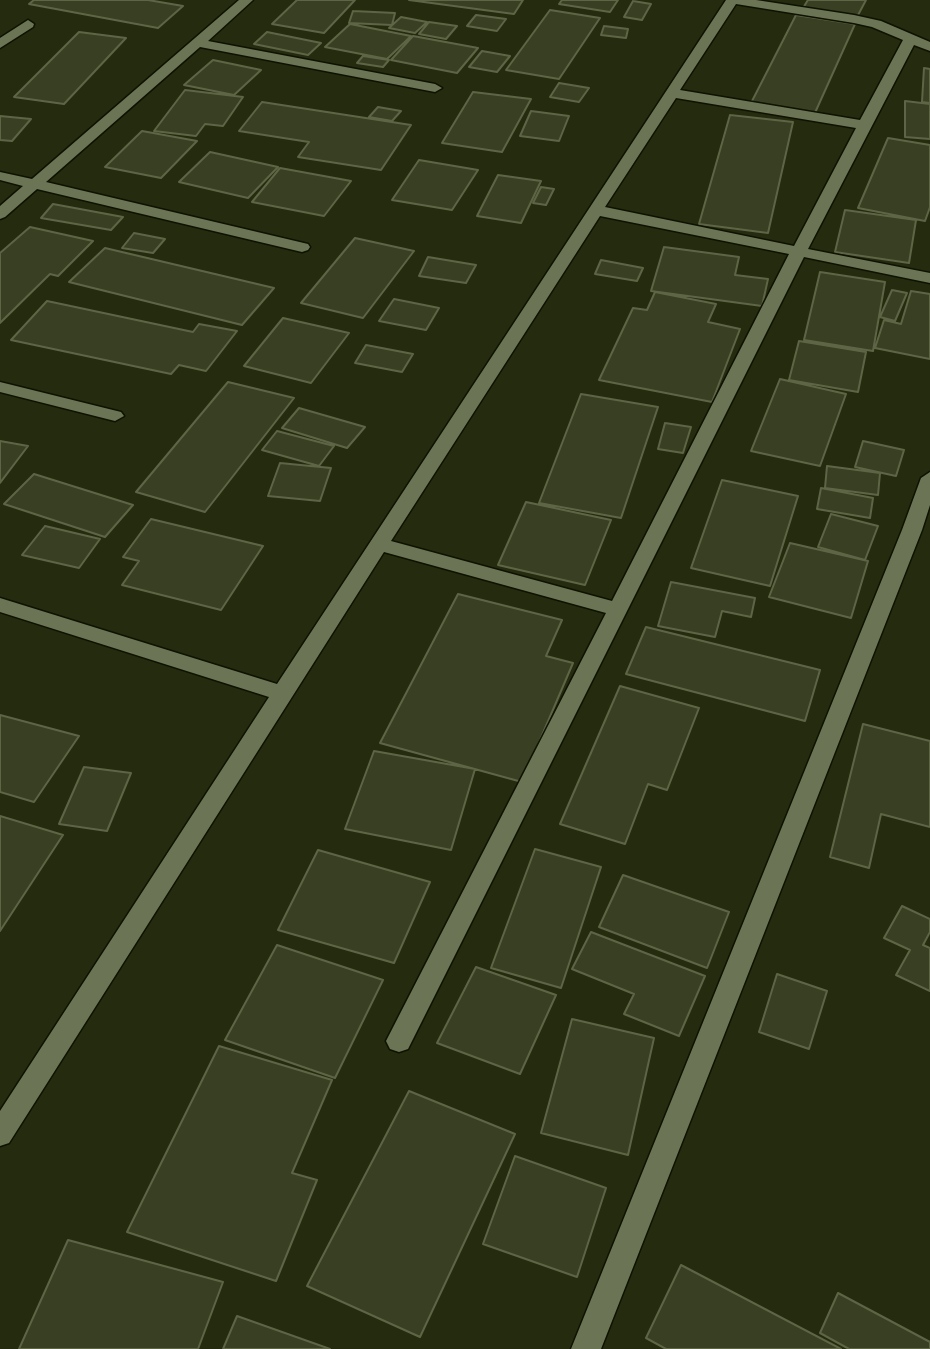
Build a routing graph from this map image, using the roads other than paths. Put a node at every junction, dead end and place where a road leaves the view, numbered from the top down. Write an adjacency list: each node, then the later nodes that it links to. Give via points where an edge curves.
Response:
1 (247, 0): 5 (street)
2 (732, 0): 4 (street, via 854,19); 9 (street)
3 (28, 24): 6 (street)
4 (910, 39): 7 (street); 10 (street)
5 (199, 43): 8 (street); 12 (street)
6 (0, 44)
7 (930, 47)
8 (435, 88)
9 (672, 93): 10 (street); 13 (street)
10 (864, 125): 16 (street)
11 (0, 176): 12 (street)
12 (36, 184): 14 (street); 15 (street)
13 (595, 210): 16 (street); 21 (street)
14 (0, 214)
15 (302, 247)
16 (799, 251): 17 (street); 23 (street)
17 (930, 278)
18 (0, 387): 19 (street)
19 (115, 416)
20 (930, 478): 27 (street)
21 (379, 544): 23 (street); 24 (street)
22 (0, 605): 24 (street)
23 (617, 609): 25 (street)
24 (282, 693): 26 (street)
25 (400, 1041)
26 (0, 1134)
27 (586, 1349)

